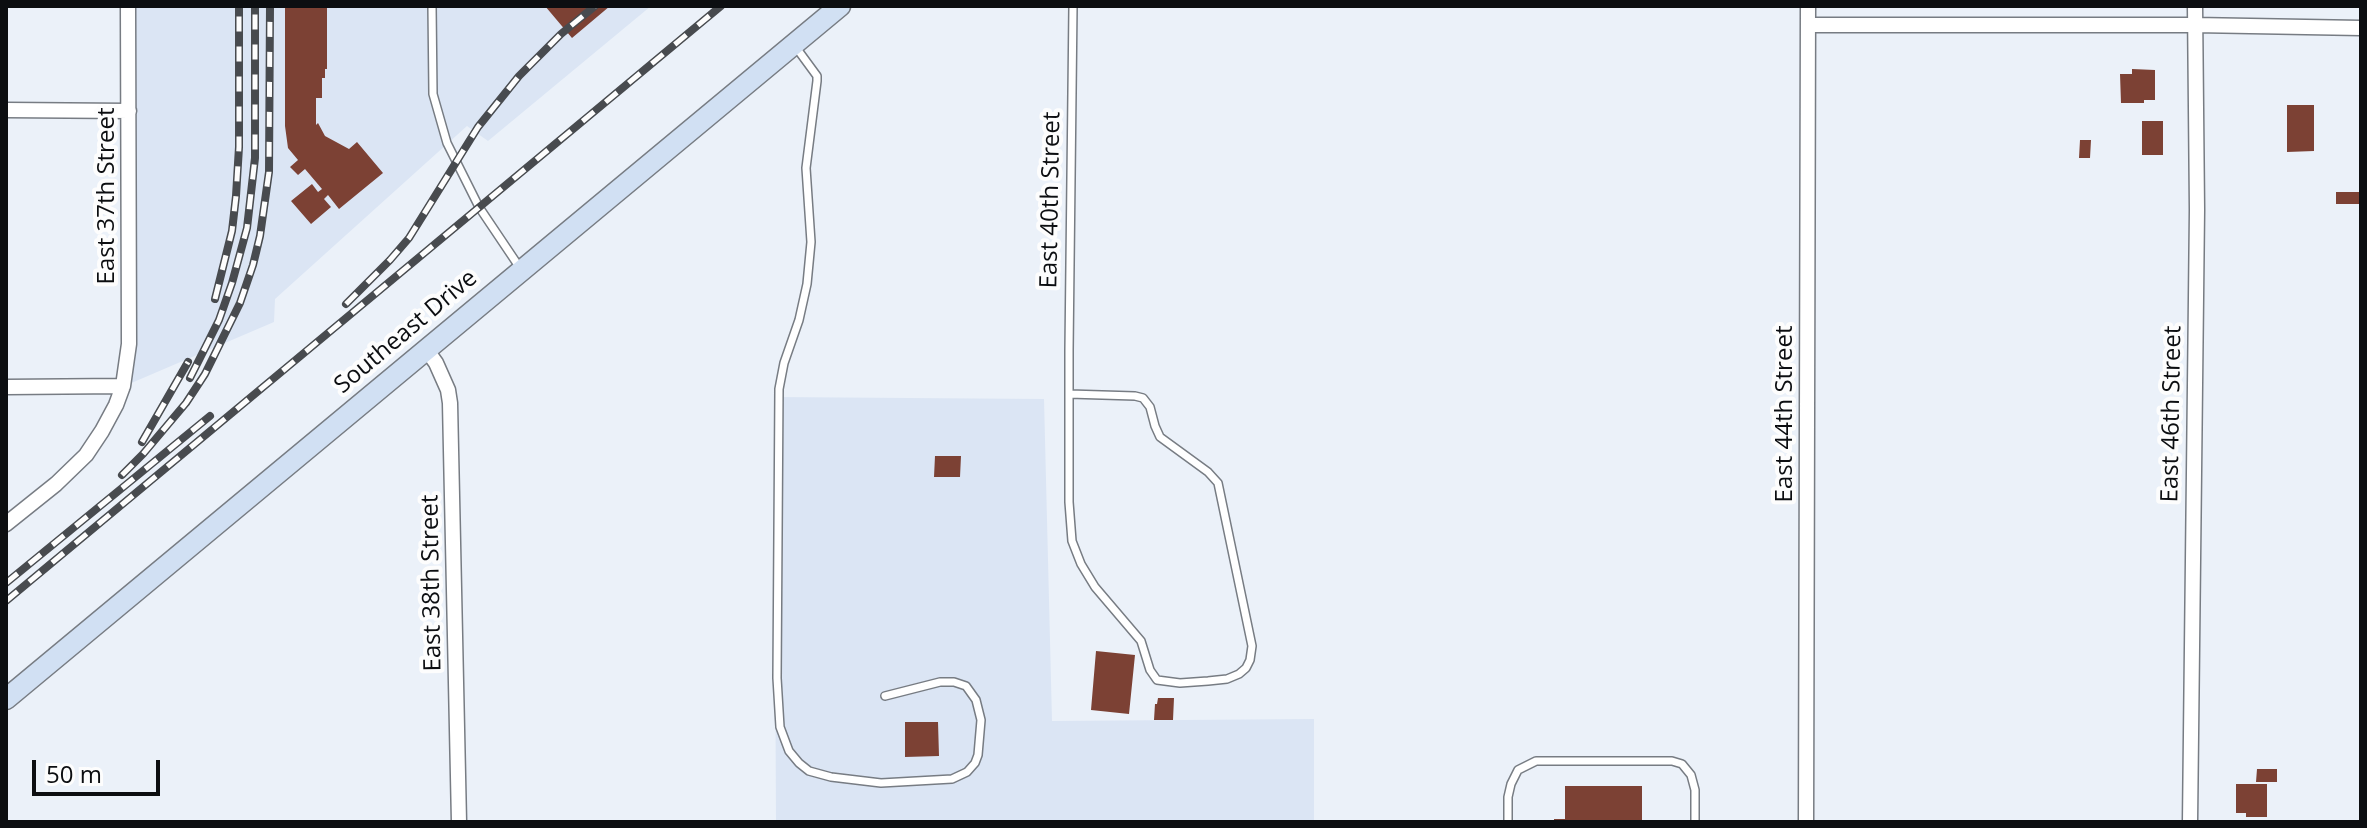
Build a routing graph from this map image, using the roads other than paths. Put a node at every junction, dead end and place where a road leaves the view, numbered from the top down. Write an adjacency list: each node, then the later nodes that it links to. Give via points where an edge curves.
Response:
1 (128, 6): 12 (street, East 37th Street)
2 (432, 6): 13 (lane, via 433,94 447,143 479,207)
3 (840, 6): 10 (main road, Southeast Drive)
4 (1073, 6): 17 (lane, East 40th Street)
5 (1808, 6): 7 (street, East 44th Street)
6 (2195, 6): 8 (street, East 46th Street)
7 (1808, 25): 8 (street); 24 (street, East 44th Street)
8 (2195, 25): 9 (street); 25 (street, East 46th Street)
9 (2361, 28)
10 (794, 44): 13 (main road, Southeast Drive); 19 (lane, via 817,81 806,168 811,242 807,284 779,389 780,727 799,763 831,777 881,783 952,779 975,763 981,720 966,686 940,682)
11 (6, 110): 12 (street)
12 (129, 111): 15 (street, East 37th Street, via 129,344)
13 (521, 270): 14 (main road, Southeast Drive)
14 (426, 349): 20 (main road, Southeast Drive); 21 (street, East 38th Street, via 450,403)
15 (123, 386): 16 (street); 18 (street, East 37th Street, via 86,455)
16 (6, 387)
17 (1069, 394): 17 (lane, East 40th Street, via 1143,398 1160,437 1218,483 1252,646 1250,660 1239,674 1208,681 1157,680 1138,636 1081,564 1069,523)
18 (6, 524)
19 (885, 696)
20 (6, 699)
21 (459, 822)
22 (1508, 822): 23 (lane, via 1511,784 1518,770 1536,761 1682,764 1695,790)
23 (1695, 822)
24 (1806, 822)
25 (2190, 822)

